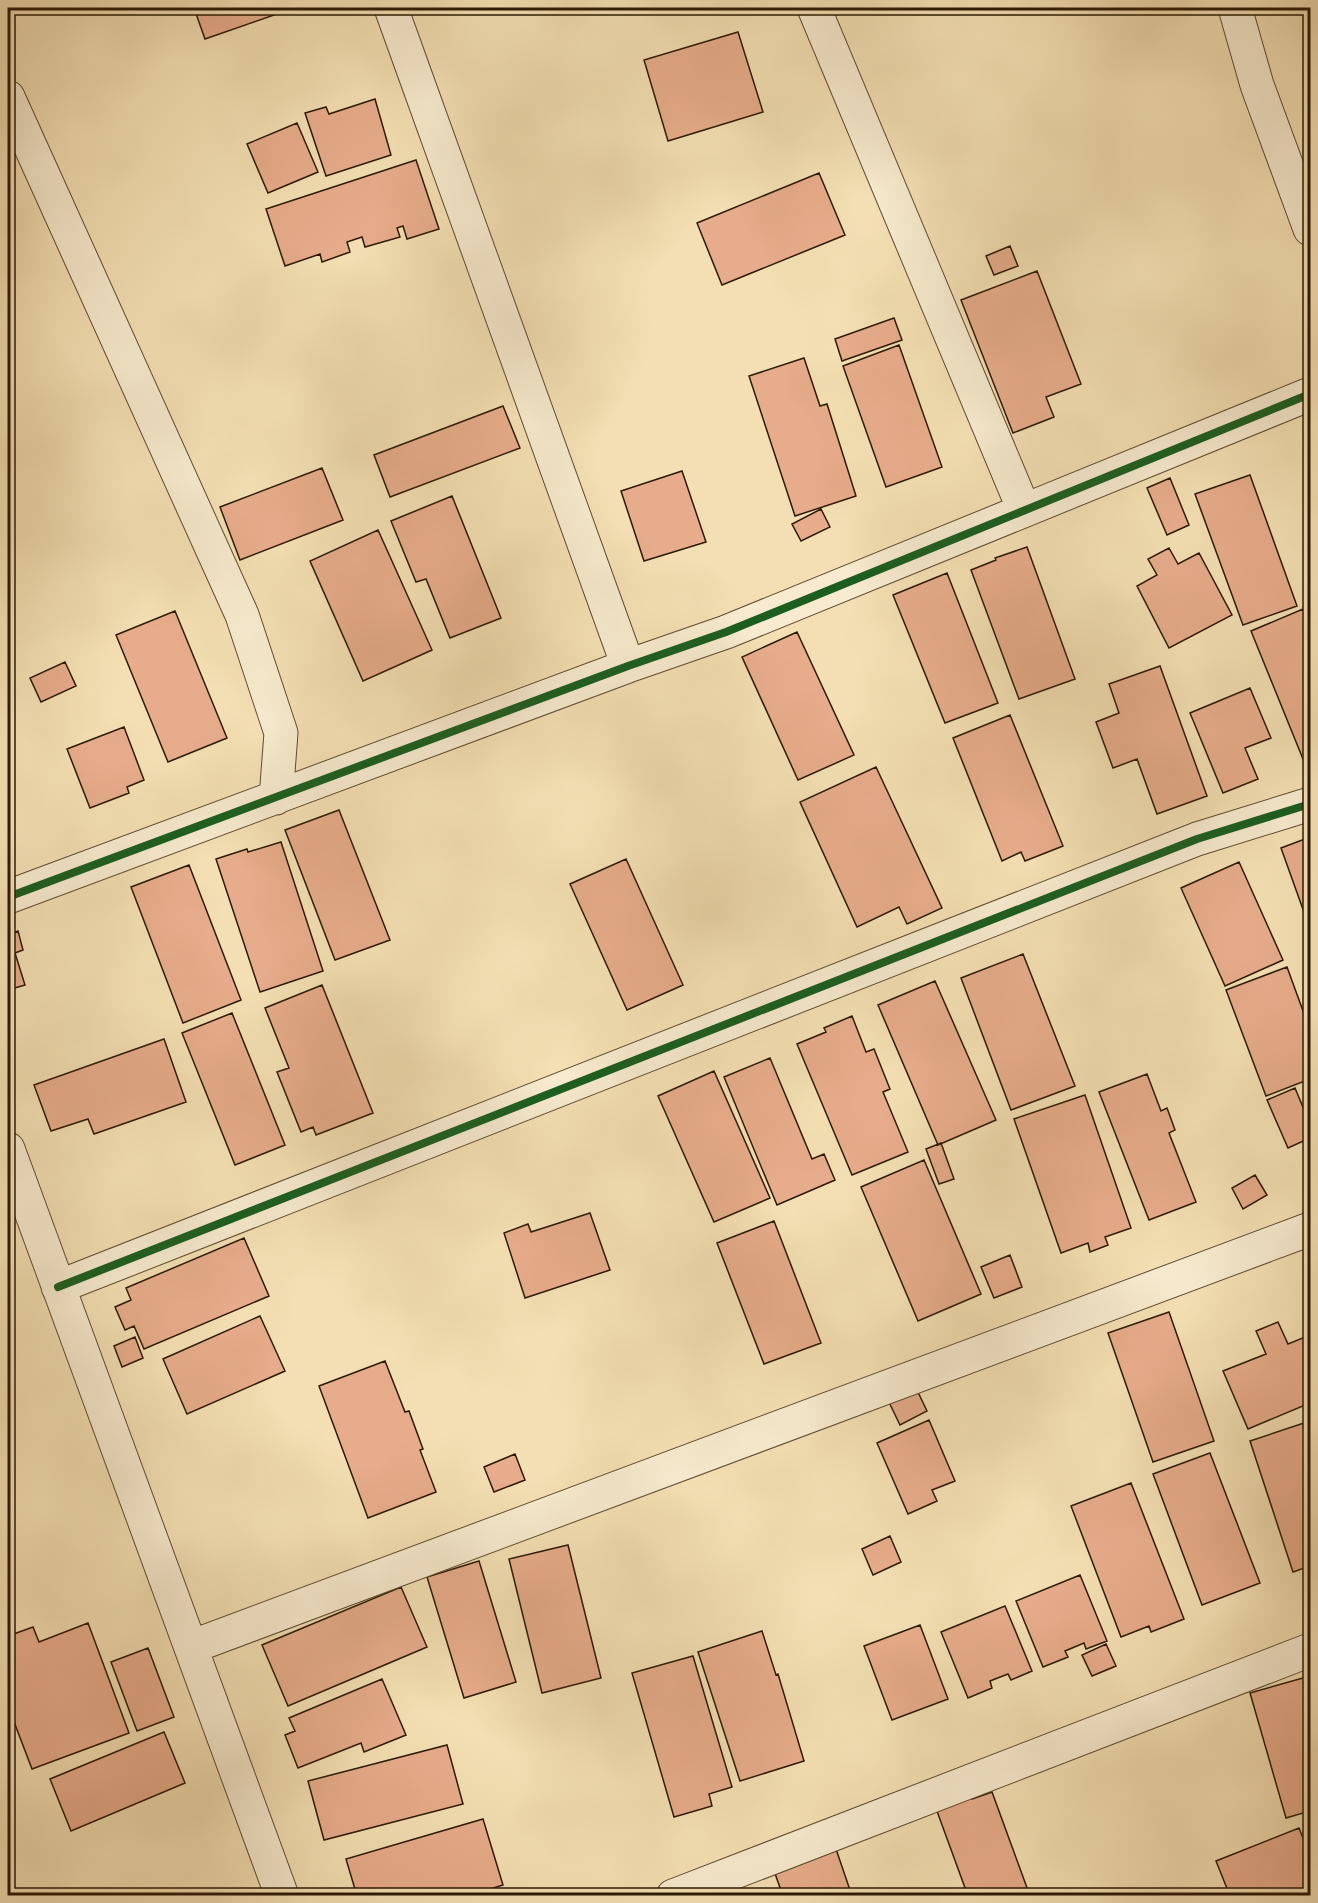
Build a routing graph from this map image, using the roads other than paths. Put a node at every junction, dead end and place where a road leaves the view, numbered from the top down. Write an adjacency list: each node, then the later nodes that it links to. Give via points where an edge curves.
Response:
1 (391, 8): 8 (street)
2 (814, 8): 7 (street)
3 (1235, 8): 5 (street, via 1257,85)
4 (8, 97): 9 (street, via 242,615 280,733)
5 (1311, 229)
6 (1311, 394): 7 (street)
7 (1024, 510): 8 (street, via 726,632)
8 (628, 666): 9 (street)
9 (276, 798): 11 (street)
10 (1311, 804): 14 (street, via 1197,839)
11 (8, 897)
12 (8, 1149): 14 (street)
13 (1311, 1229): 15 (street)
14 (58, 1287): 15 (street)
15 (190, 1647): 17 (street)
16 (1311, 1650): 18 (street)
17 (282, 1896)
18 (673, 1896)

